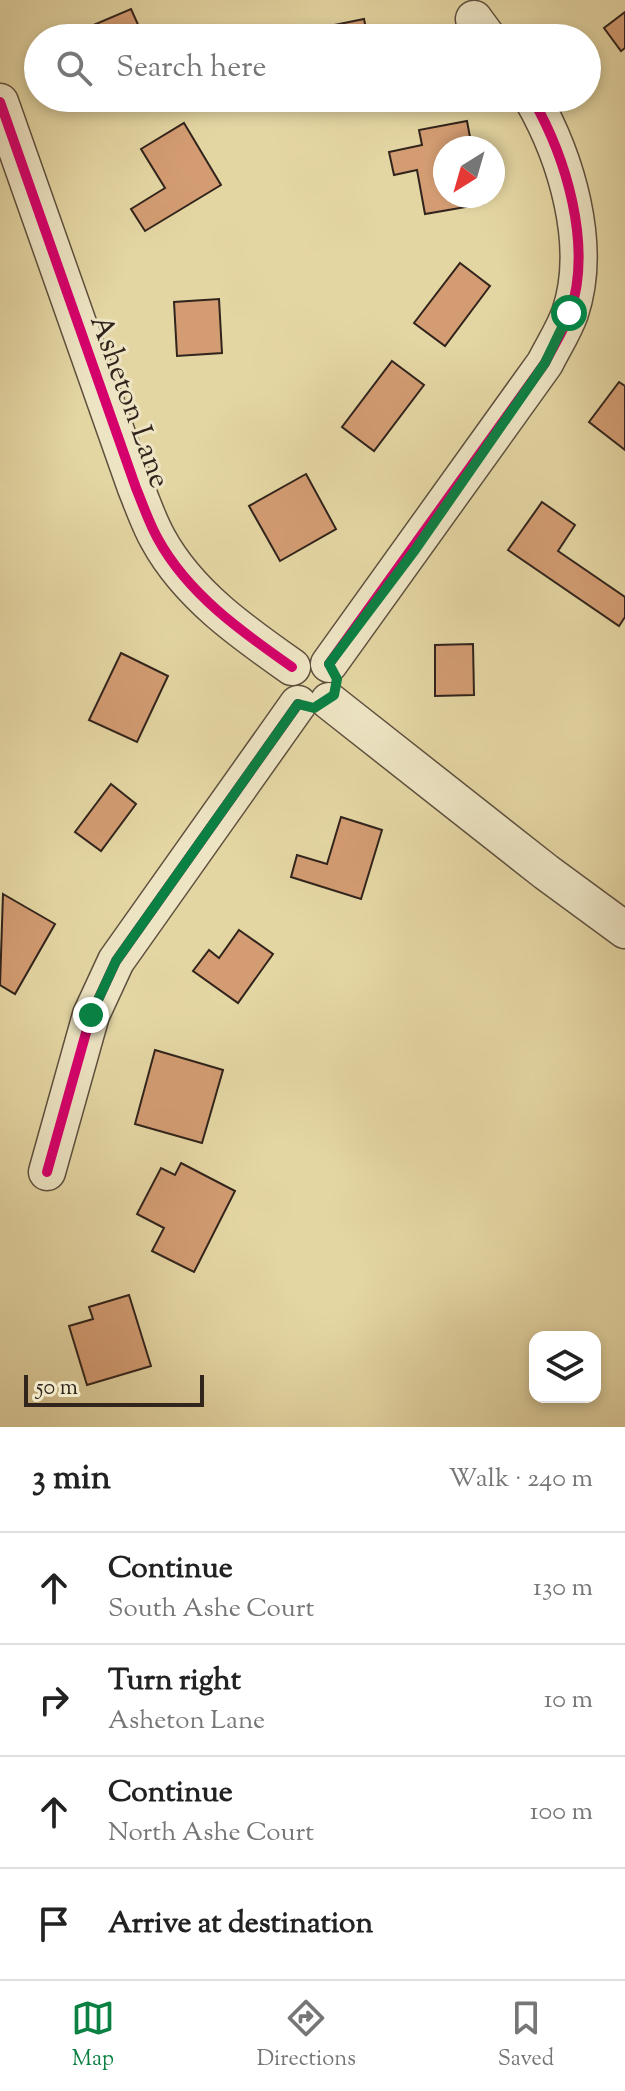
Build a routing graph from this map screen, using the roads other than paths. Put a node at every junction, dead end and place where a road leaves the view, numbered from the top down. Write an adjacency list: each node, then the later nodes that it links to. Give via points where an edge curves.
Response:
1 (0, 102): 4 (street, Asheton Lane, via 159,541 193,587 238,630)
2 (540, 112): 3 (street, via 555,140 576,225 576,287 569,313 545,363)
3 (329, 664): 4 (street, via 314,658); 5 (street, via 337,687)
4 (292, 667): 5 (street, via 287,683)
5 (313, 702): 6 (street); 7 (street, via 116,961 91,1015)
6 (625, 930)
7 (47, 1172)

